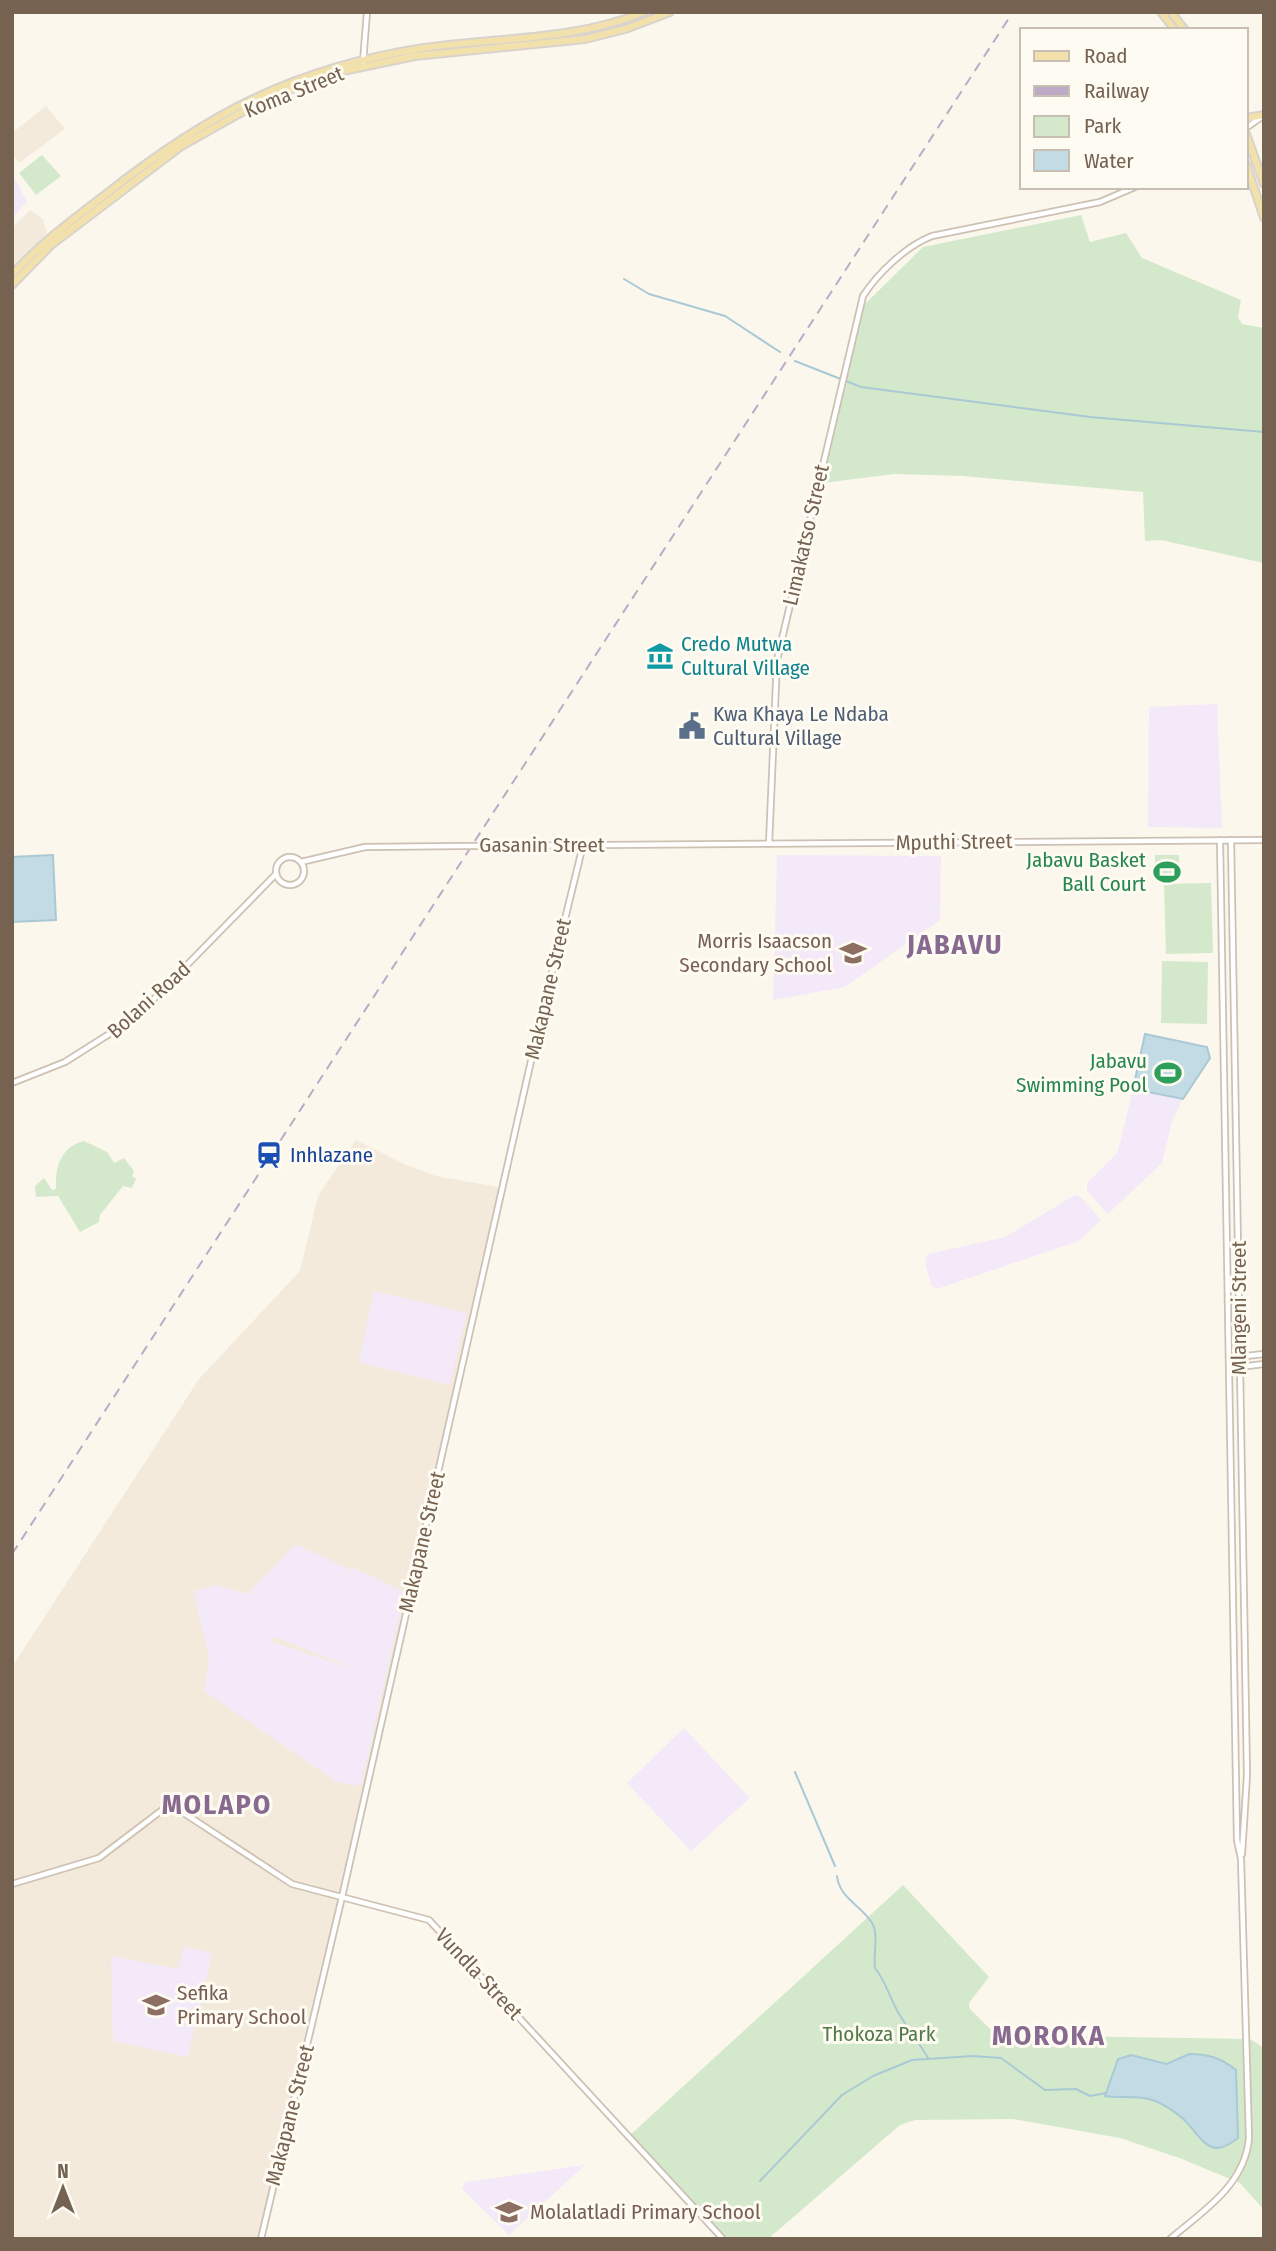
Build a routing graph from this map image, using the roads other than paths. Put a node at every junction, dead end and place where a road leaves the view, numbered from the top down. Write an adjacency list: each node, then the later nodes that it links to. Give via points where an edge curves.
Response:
1 (368, 12): 8 (street)
2 (644, 12): 8 (main road, Koma Street, via 602,28 496,38)
3 (670, 12): 8 (main road, Koma Street, via 586,39)
4 (1161, 12): 6 (main road)
5 (1171, 12): 7 (main road)
6 (1173, 28)
7 (1183, 28)
8 (363, 63): 16 (main road, Koma Street, via 309,74 183,136 46,240); 17 (main road, Koma Street, via 283,93 180,147 51,245)
9 (1264, 115): 10 (street)
10 (1248, 127)
11 (1248, 140): 13 (main road)
12 (1248, 170): 15 (main road)
13 (1264, 184)
14 (1131, 189): 21 (street, Limakatso Street, via 1114,198 932,236 909,250 860,300 775,671)
15 (1264, 218)
16 (12, 275)
17 (12, 285)
18 (1220, 840): 19 (street, Mputhi Street); 21 (street, Mputhi Street); 32 (street, Mlangeni Street)
19 (1231, 840): 20 (street, Mputhi Street); 31 (street, Mlangeni Street)
20 (1264, 840)
21 (769, 844): 22 (street, Gasanin Street)
22 (583, 845): 23 (street, Gasanin Street, bridge, via 365,847); 38 (street, Makapane Street)
23 (316, 860): 24 (street, Gasanin Street); 25 (street, Gasanin Street)
24 (301, 862): 25 (street); 26 (street, via 285,858)
25 (305, 870): 27 (street, via 296,885)
26 (276, 874): 27 (street); 28 (street, Bolani Road)
27 (280, 881): 28 (street, Bolani Road)
28 (264, 887): 29 (street, Bolani Road, via 124,1026 65,1062)
29 (12, 1083)
30 (1264, 1354): 31 (street)
31 (1239, 1356): 32 (street); 34 (street, Mlangeni Street)
32 (1231, 1361): 35 (street, Mlangeni Street)
33 (1264, 1364): 34 (street)
34 (1239, 1366): 35 (street); 36 (street, Mlangeni Street, via 1247,1775)
35 (1231, 1368): 36 (street, Mlangeni Street, via 1237,1840)
36 (1241, 1859): 41 (street, via 1248,2149 1231,2185)
37 (12, 1884): 38 (street, Vundla Street, via 99,1858 170,1804 292,1884)
38 (342, 1897): 39 (street, Makapane Street); 40 (street, Vundla Street, via 417,1915 433,1924)
39 (261, 2239)
40 (723, 2239)
41 (1170, 2239)

